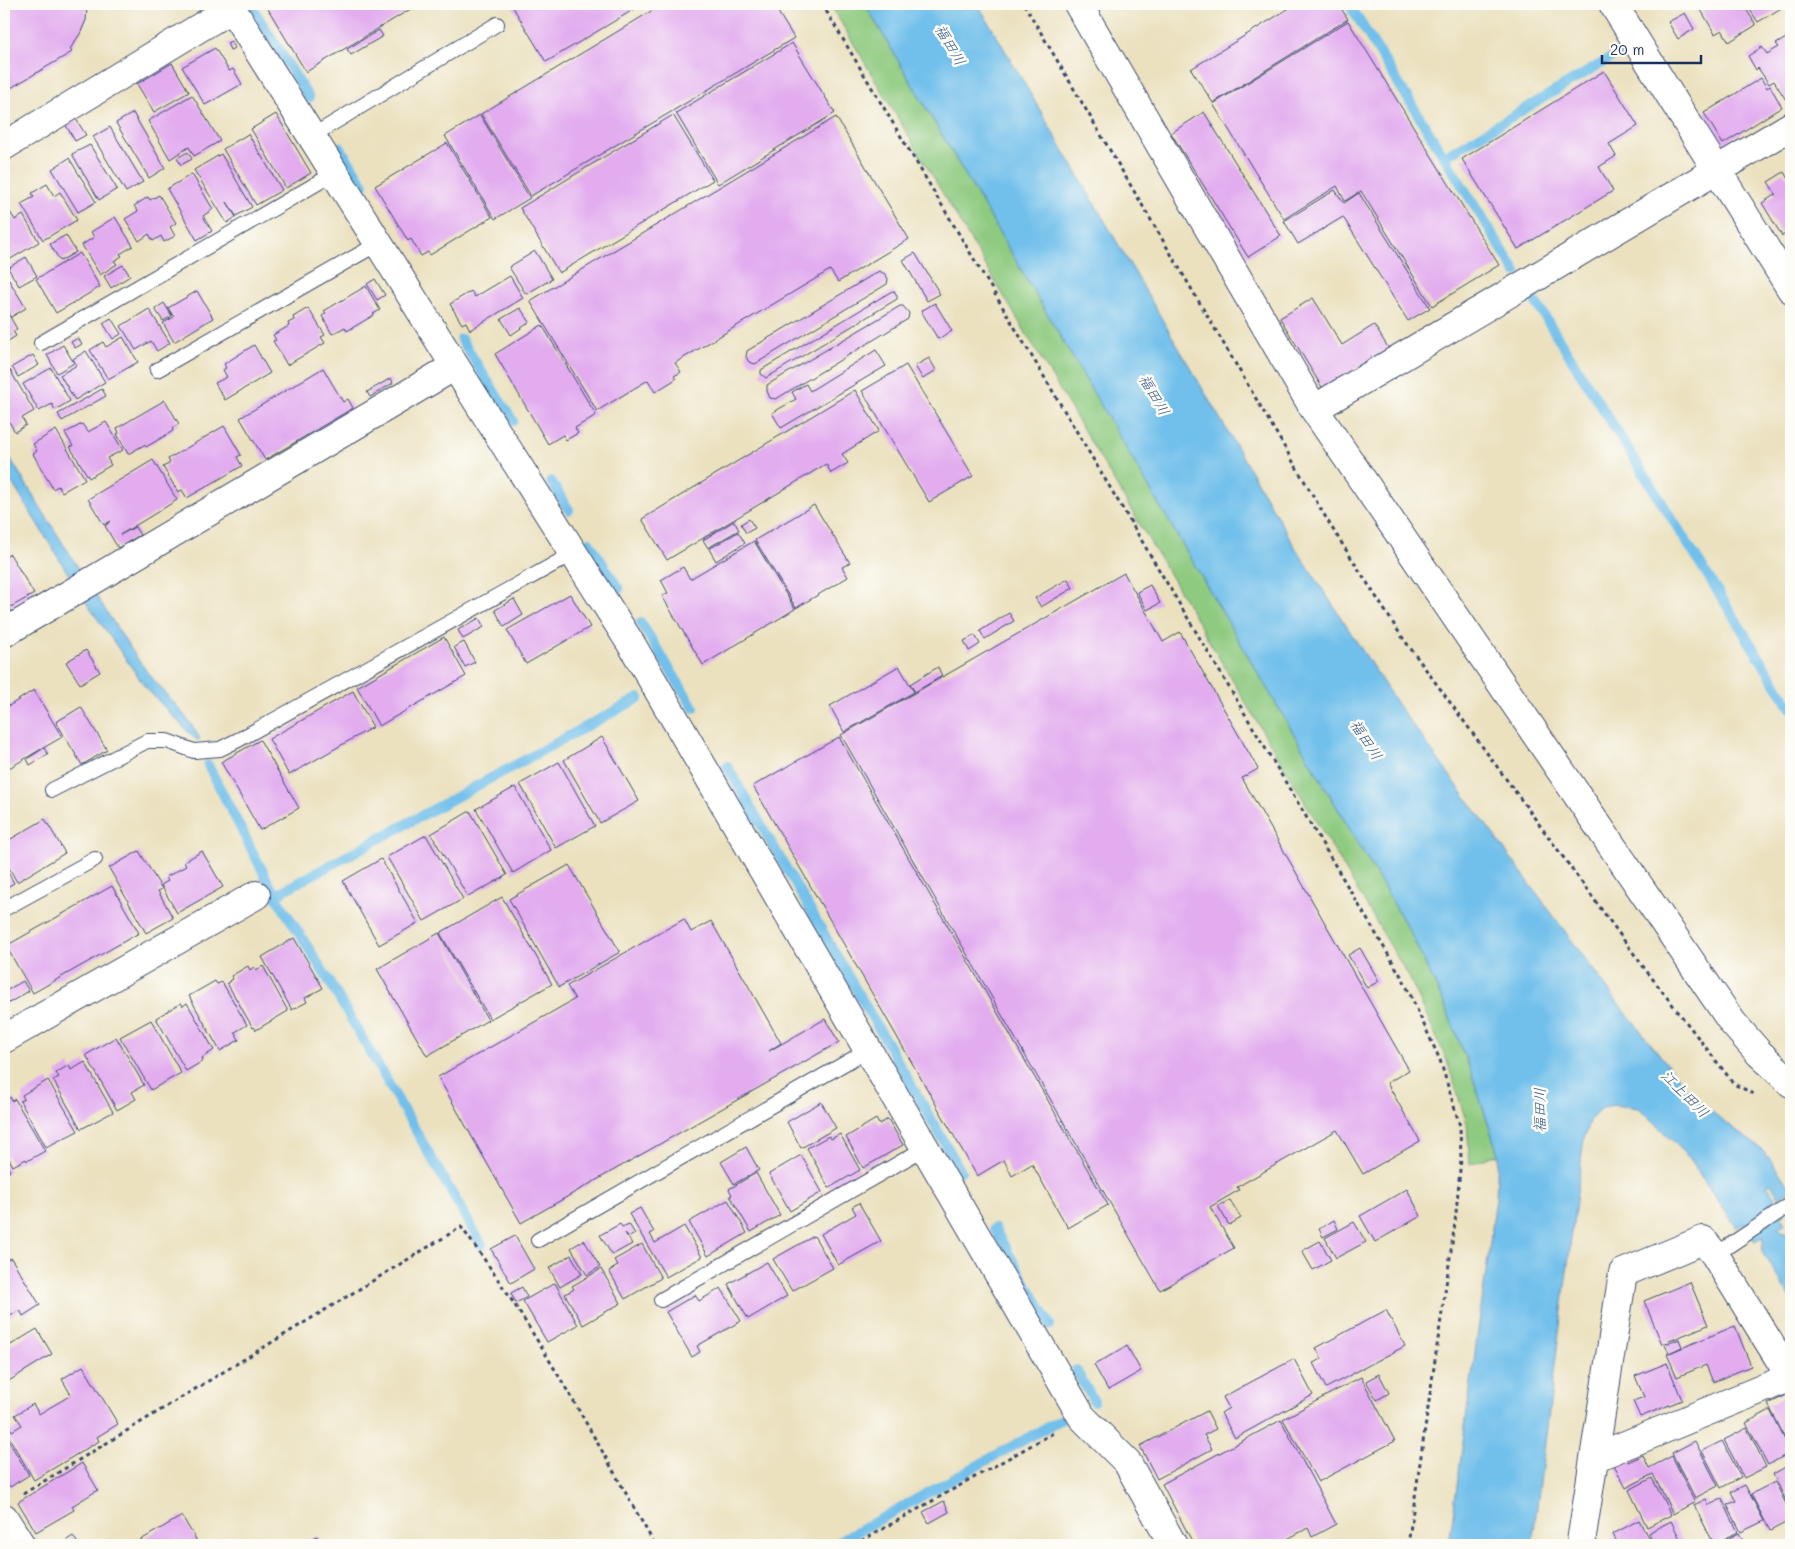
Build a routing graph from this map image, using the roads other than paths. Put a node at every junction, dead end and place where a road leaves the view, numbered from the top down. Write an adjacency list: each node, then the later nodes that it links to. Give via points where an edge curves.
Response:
1 (1078, 4): 15 (street)
2 (1614, 4): 8 (street)
3 (230, 6): 6 (street); 7 (street)
4 (498, 24): 6 (lane)
5 (1791, 126): 8 (street)
6 (312, 136): 9 (street)
7 (4, 146)
8 (1717, 171): 11 (street); 15 (street)
9 (335, 173): 10 (street); 12 (lane)
10 (379, 243): 13 (street); 14 (lane)
11 (1791, 289)
12 (41, 343)
13 (455, 366): 16 (street); 17 (street)
14 (157, 370)
15 (1314, 408): 24 (street, via 1732,1022)
16 (574, 553): 18 (lane, via 240,740 220,749 194,751 167,741 148,741); 23 (street, via 633,647)
17 (4, 633)
18 (52, 790)
19 (95, 859): 21 (lane)
20 (256, 895): 22 (street)
21 (4, 910)
22 (4, 1039)
23 (868, 1050): 25 (street); 27 (lane)
24 (1791, 1083)
25 (925, 1148): 29 (lane); 34 (street, via 1082,1417 1127,1462)
26 (1789, 1205): 28 (lane)
27 (538, 1240)
28 (1715, 1255): 30 (street); 31 (street, via 1704,1240 1623,1272)
29 (661, 1300)
30 (1791, 1377): 31 (street)
31 (1594, 1458): 35 (street)
32 (4, 1518): 33 (street)
33 (21, 1545)
34 (1173, 1545)
35 (1583, 1545)

